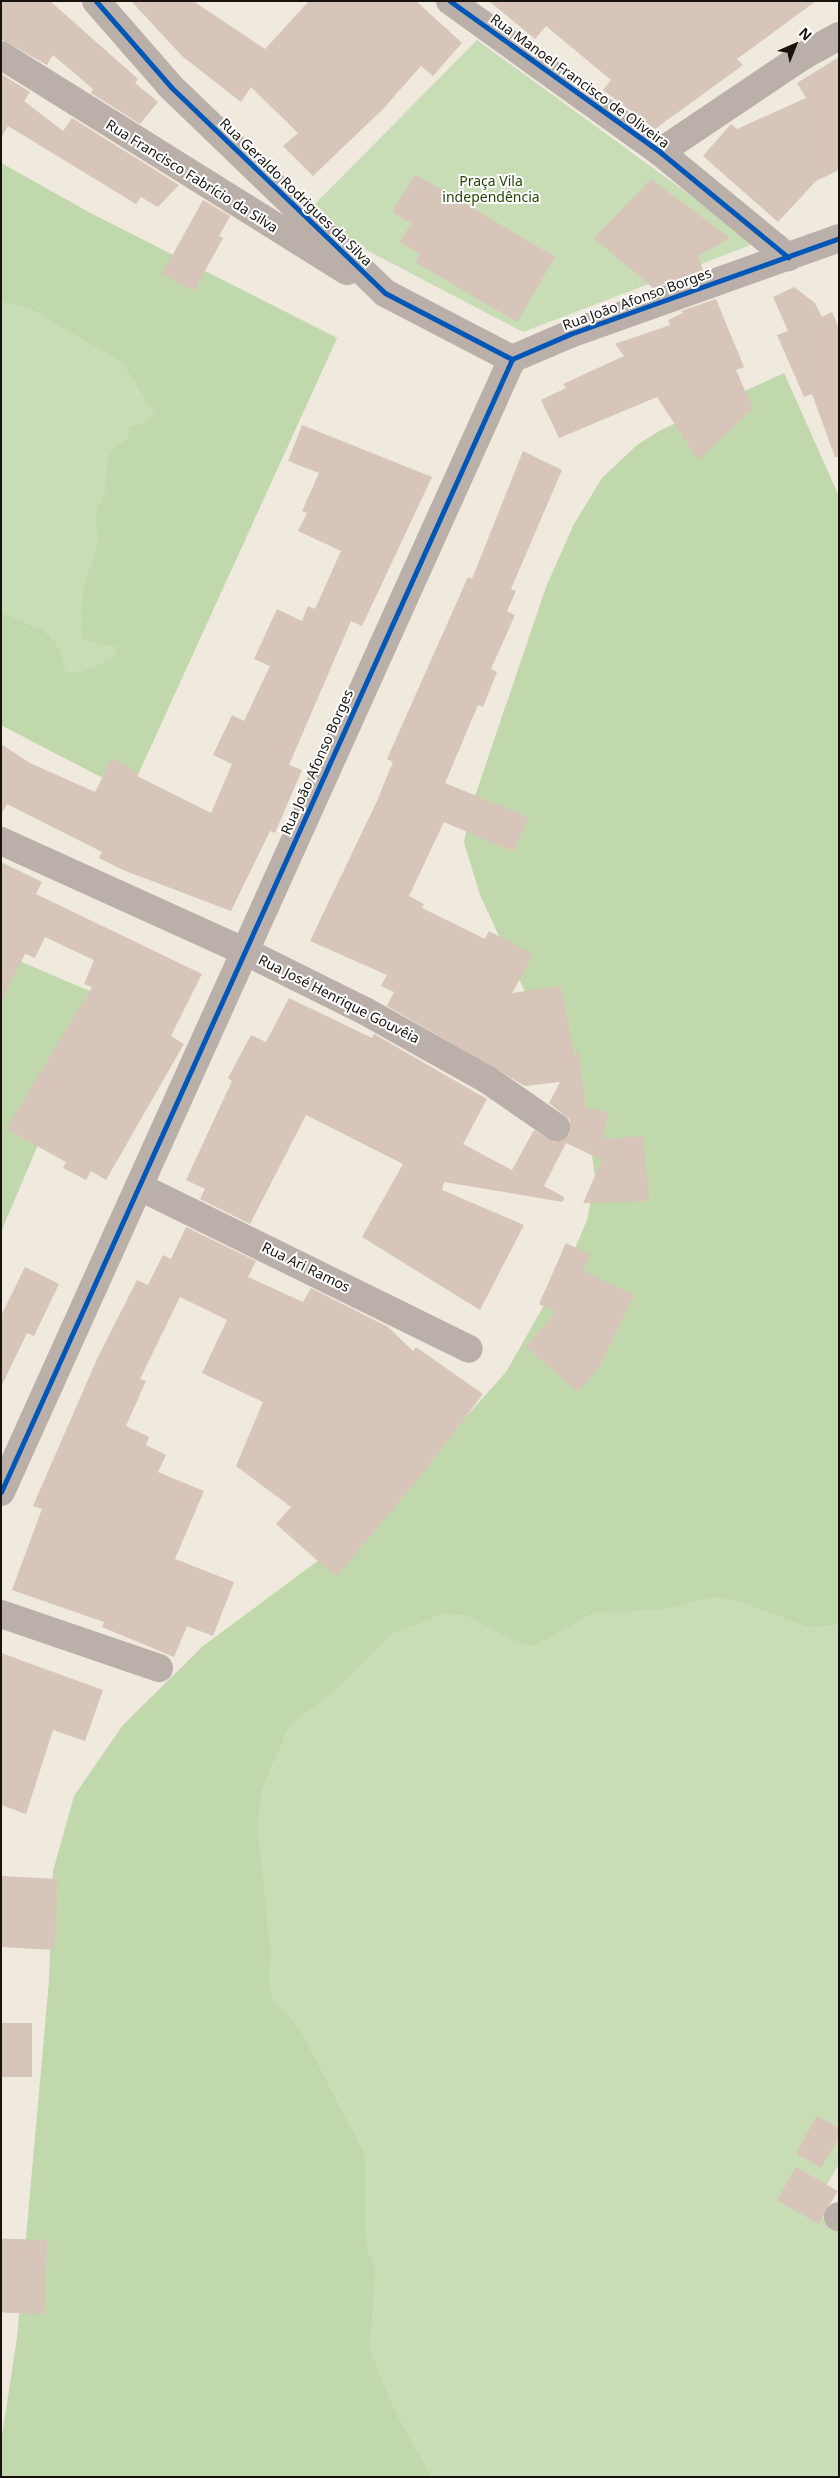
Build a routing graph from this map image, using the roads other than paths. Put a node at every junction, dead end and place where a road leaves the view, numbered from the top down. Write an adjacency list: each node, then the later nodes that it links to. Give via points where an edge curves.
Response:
1 (96, 1): 8 (street, Rua Geraldo Rodrigues da Silva, via 171,87)
2 (450, 1): 5 (street, Rua Manoel Francisco de Oliveira)
3 (839, 36): 5 (street, Rua Manoel Francisco de Oliveira, via 803,56)
4 (1, 55): 8 (street, Rua Francisco Fabrício da Silva)
5 (660, 152): 7 (street, Rua Manoel Francisco de Oliveira)
6 (839, 238): 7 (street, Rua João Afonso Borges)
7 (788, 257): 9 (street, Rua João Afonso Borges, via 570,334)
8 (385, 293): 9 (street, Rua Geraldo Rodrigues da Silva)
9 (512, 359): 11 (street, Rua João Afonso Borges)
10 (1, 842): 11 (street, Rua José Henrique Gouvêia)
11 (244, 950): 12 (street, Rua José Henrique Gouvêia, via 425,1043); 13 (street, Rua João Afonso Borges)
12 (556, 1127)
13 (142, 1188): 14 (street, Rua Ari Ramos); 15 (street, Rua João Afonso Borges)
14 (469, 1349)
15 (1, 1492)
16 (1, 1614): 17 (street)
17 (159, 1668)

